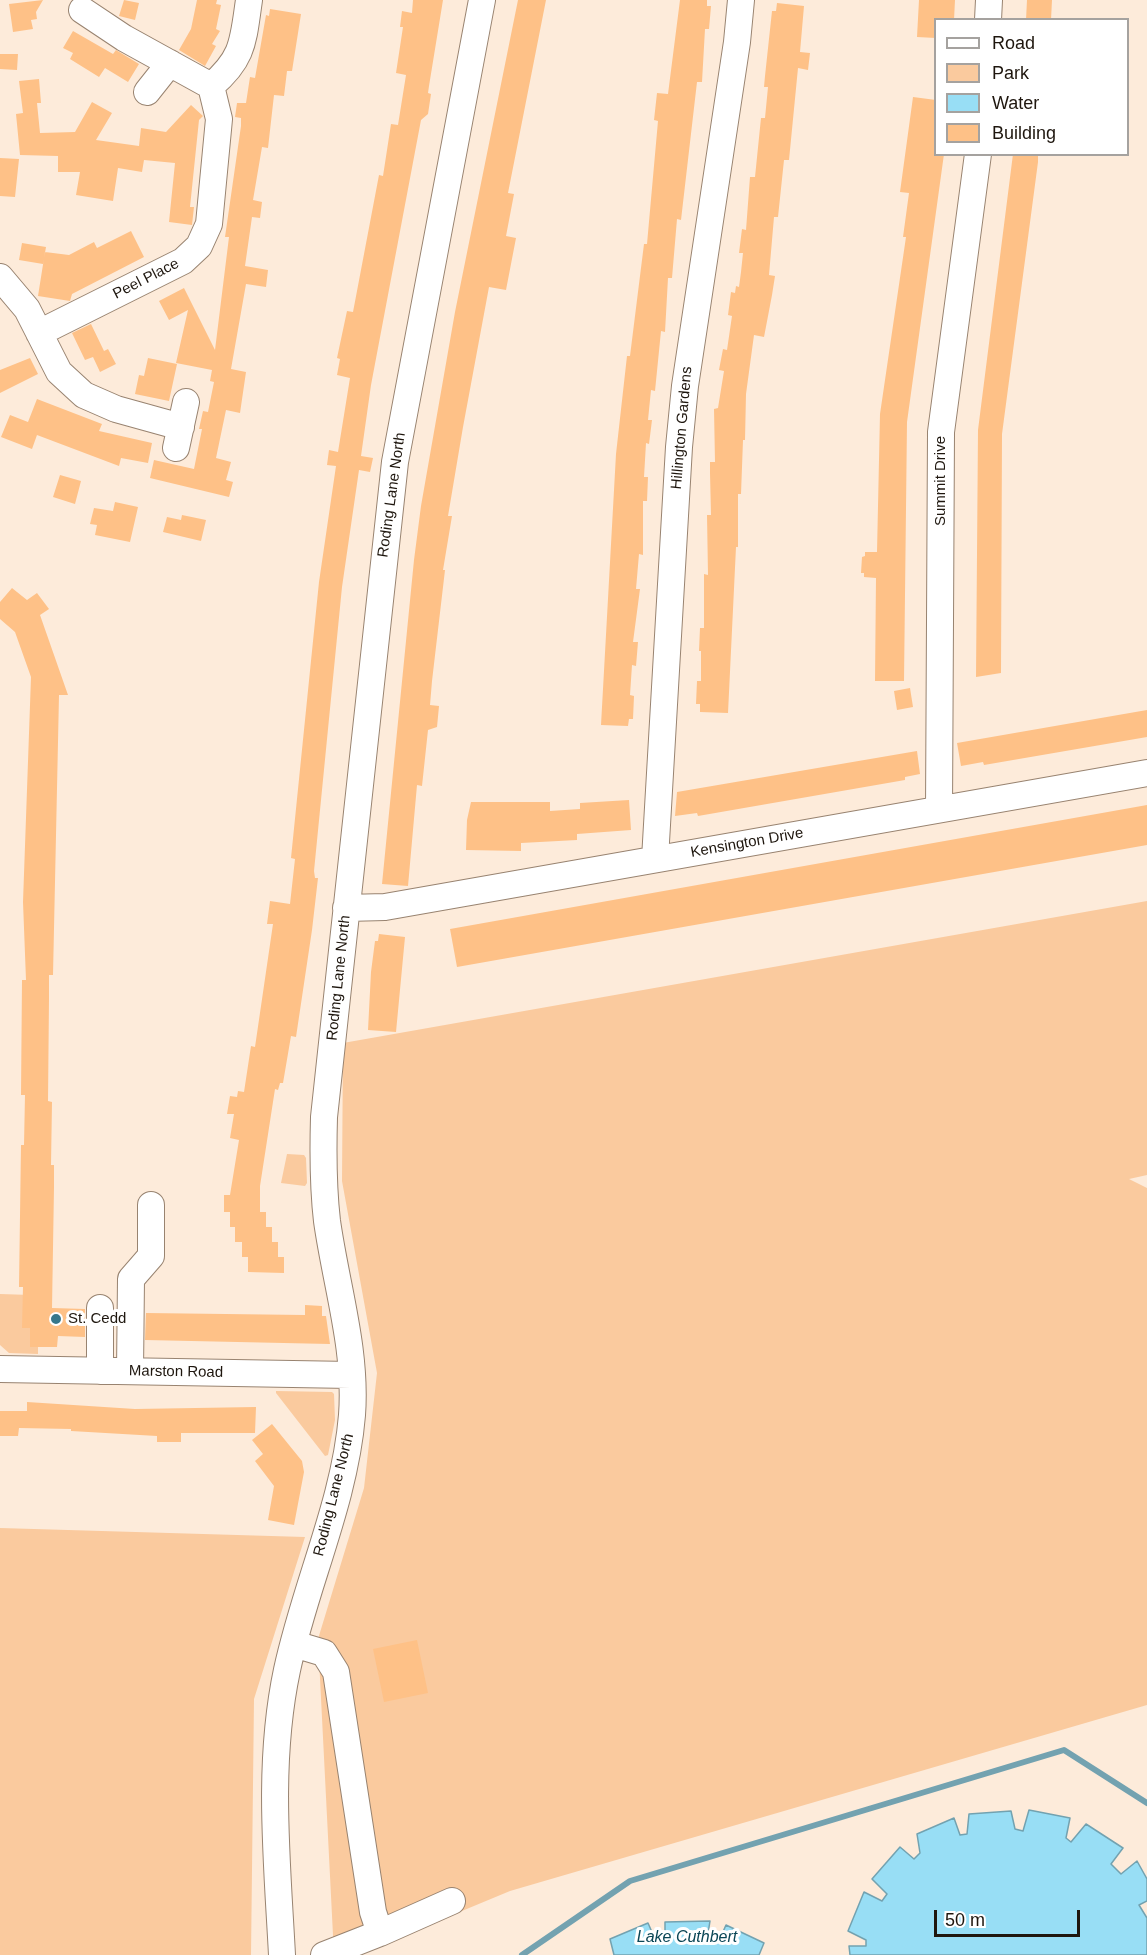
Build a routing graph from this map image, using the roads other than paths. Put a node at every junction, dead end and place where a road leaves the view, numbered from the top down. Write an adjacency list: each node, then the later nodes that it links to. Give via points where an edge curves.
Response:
1 (249, 0): 8 (street, via 243,43 231,69)
2 (482, 0): 17 (street, Roding Lane North, via 394,462)
3 (741, 0): 16 (street, Hillington Gardens, via 682,417)
4 (989, 0): 6 (street)
5 (82, 10): 7 (street)
6 (988, 18)
7 (170, 63): 8 (street); 9 (street)
8 (211, 86): 12 (street, Peel Place, via 219,118 209,224 199,246 183,261)
9 (147, 92)
10 (978, 156): 15 (street, Summit Drive, via 941,432)
11 (0, 277): 12 (street, via 27,309)
12 (39, 333): 13 (street, via 60,372 84,395 178,438)
13 (186, 402)
14 (1147, 773): 15 (street, Kensington Drive)
15 (939, 809): 16 (street, Kensington Drive)
16 (655, 859): 17 (street, Kensington Drive, via 385,907)
17 (346, 908): 23 (street, Roding Lane North, via 324,1117 323,1171)
18 (151, 1204): 22 (street, via 151,1256 131,1279)
19 (100, 1308): 21 (street)
20 (0, 1369): 21 (street, Marston Road)
21 (100, 1371): 22 (street, Marston Road)
22 (130, 1371): 23 (street, Marston Road)
23 (351, 1375): 24 (street, Roding Lane North, via 349,1446)
24 (294, 1644): 26 (street, via 324,1653 336,1672 373,1912); 27 (street, Roding Lane North, via 279,1713 275,1759)
25 (452, 1901): 26 (street)
26 (380, 1933): 28 (street)
27 (282, 1955)
28 (324, 1955)

